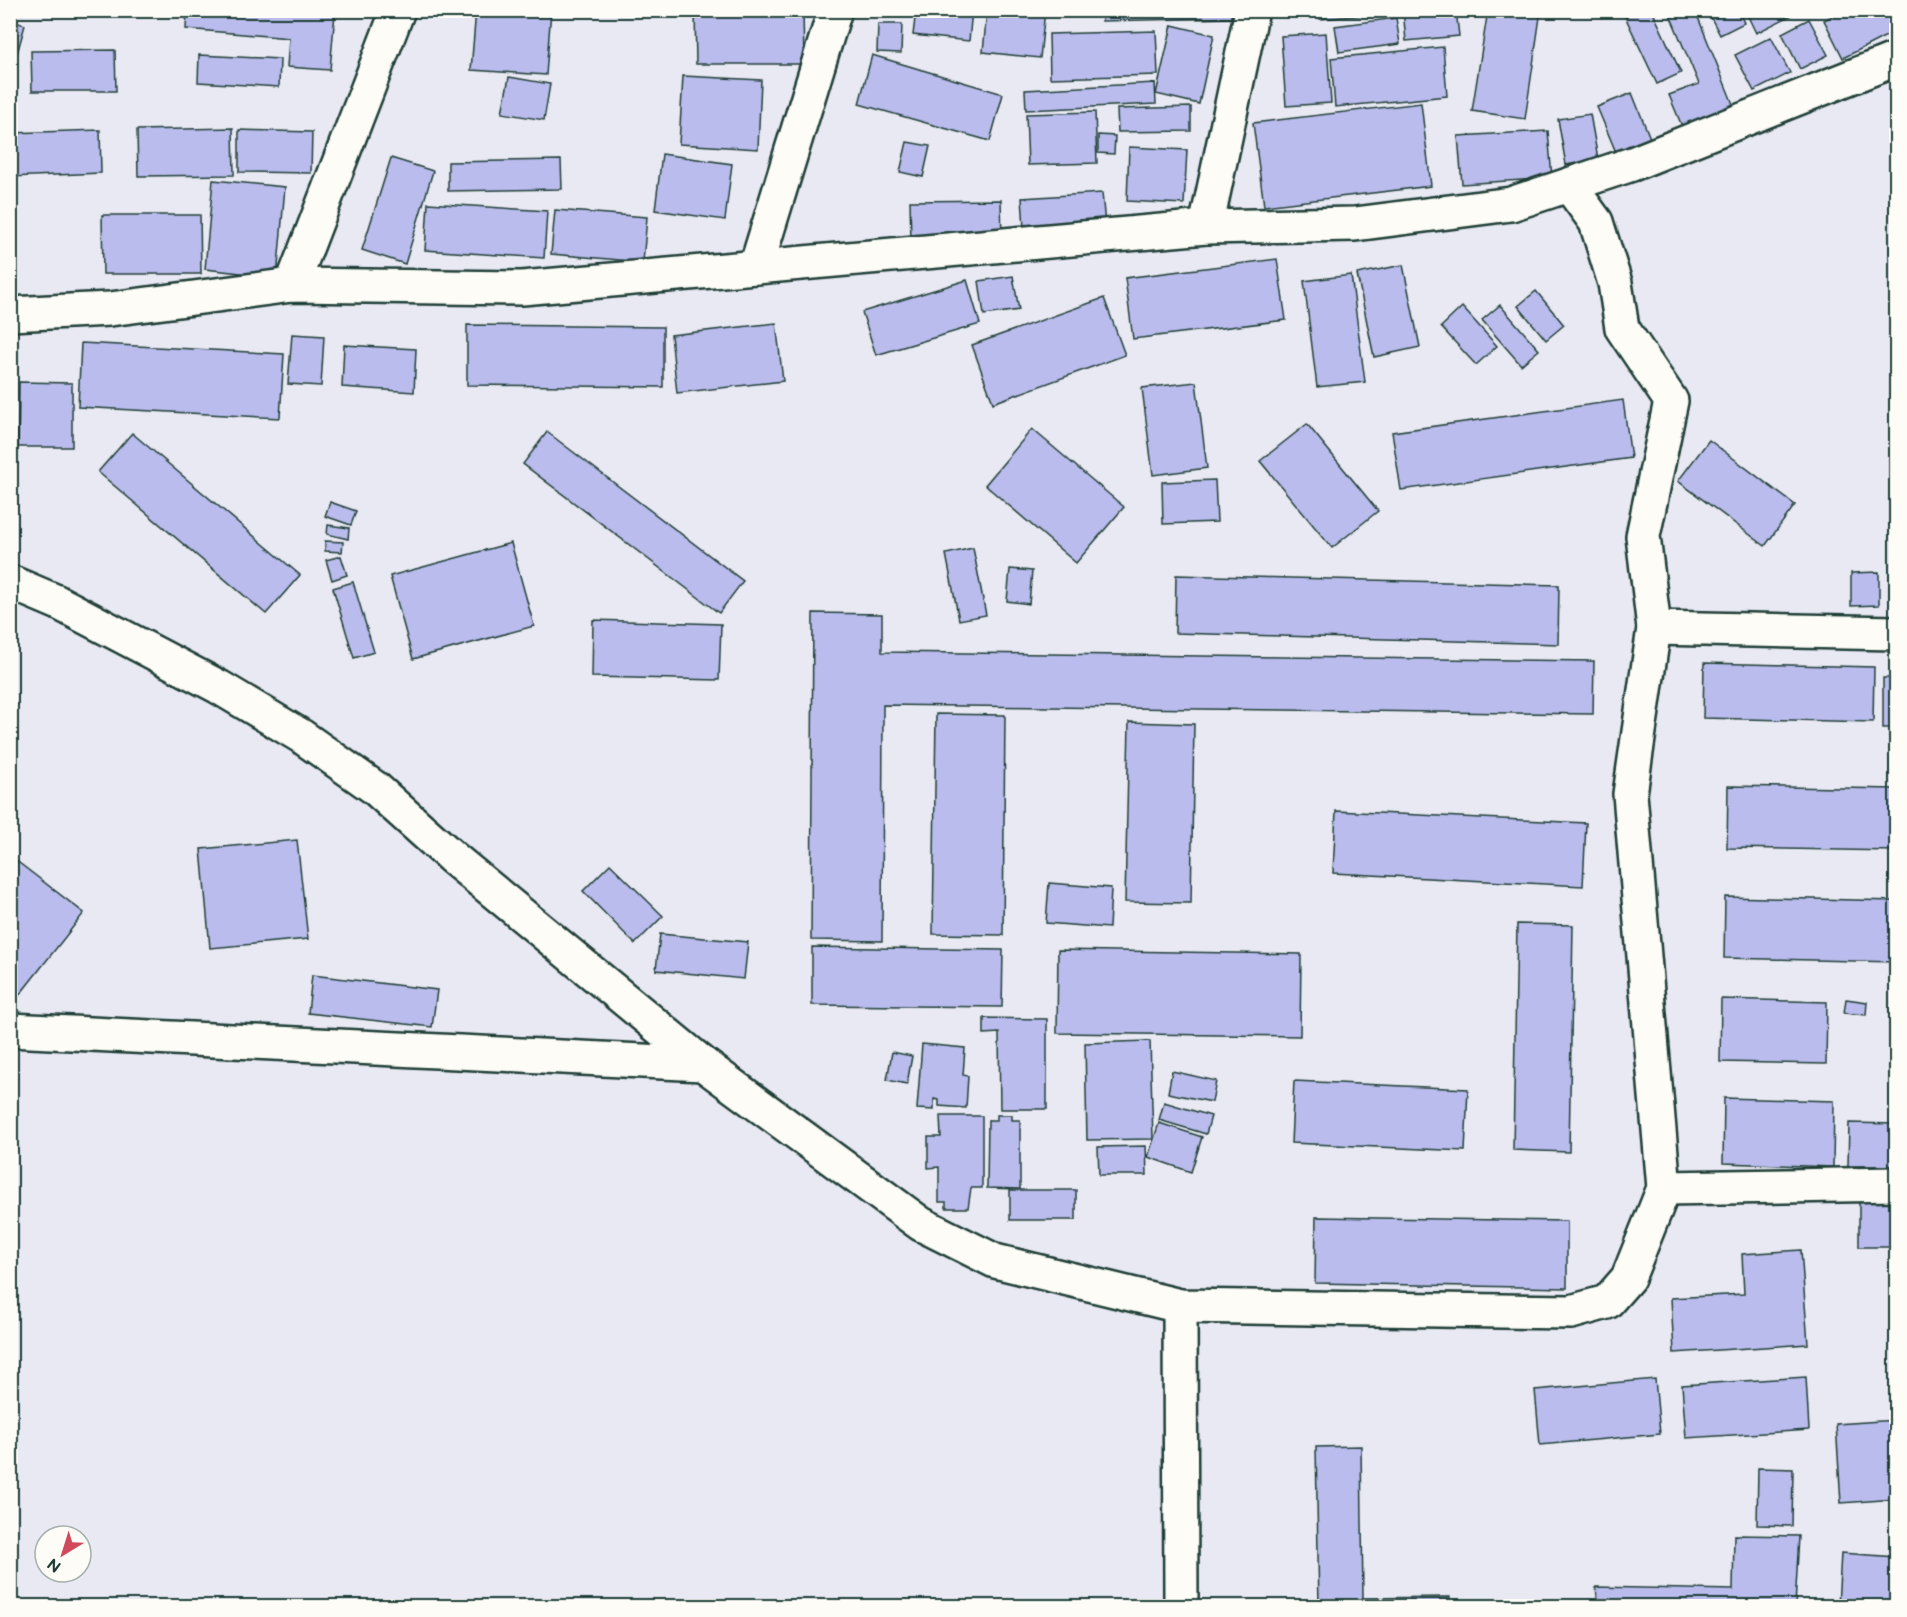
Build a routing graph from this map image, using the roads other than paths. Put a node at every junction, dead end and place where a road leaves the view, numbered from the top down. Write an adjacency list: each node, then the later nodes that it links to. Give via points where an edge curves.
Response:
1 (398, 10): 8 (street)
2 (835, 10): 7 (street)
3 (1252, 10): 6 (street)
4 (1896, 59): 5 (street, via 1632,165)
5 (1569, 185): 6 (street, via 1511,204 1355,224); 11 (street, via 1596,222 1615,284 1622,328 1671,401 1643,536)
6 (1206, 227): 7 (street)
7 (756, 267): 8 (street, via 522,288)
8 (292, 285): 9 (street, via 110,309)
9 (10, 314)
10 (10, 582): 14 (street, via 57,602 219,687 375,788 453,858)
11 (1654, 628): 12 (street); 16 (street, via 1630,794)
12 (1896, 633)
13 (10, 1030): 14 (street)
14 (703, 1064): 17 (street, via 921,1224 995,1261)
15 (1896, 1184): 16 (street)
16 (1664, 1188): 17 (street, via 1628,1278 1607,1302 1571,1312)
17 (1180, 1306): 18 (street)
18 (1181, 1606)

